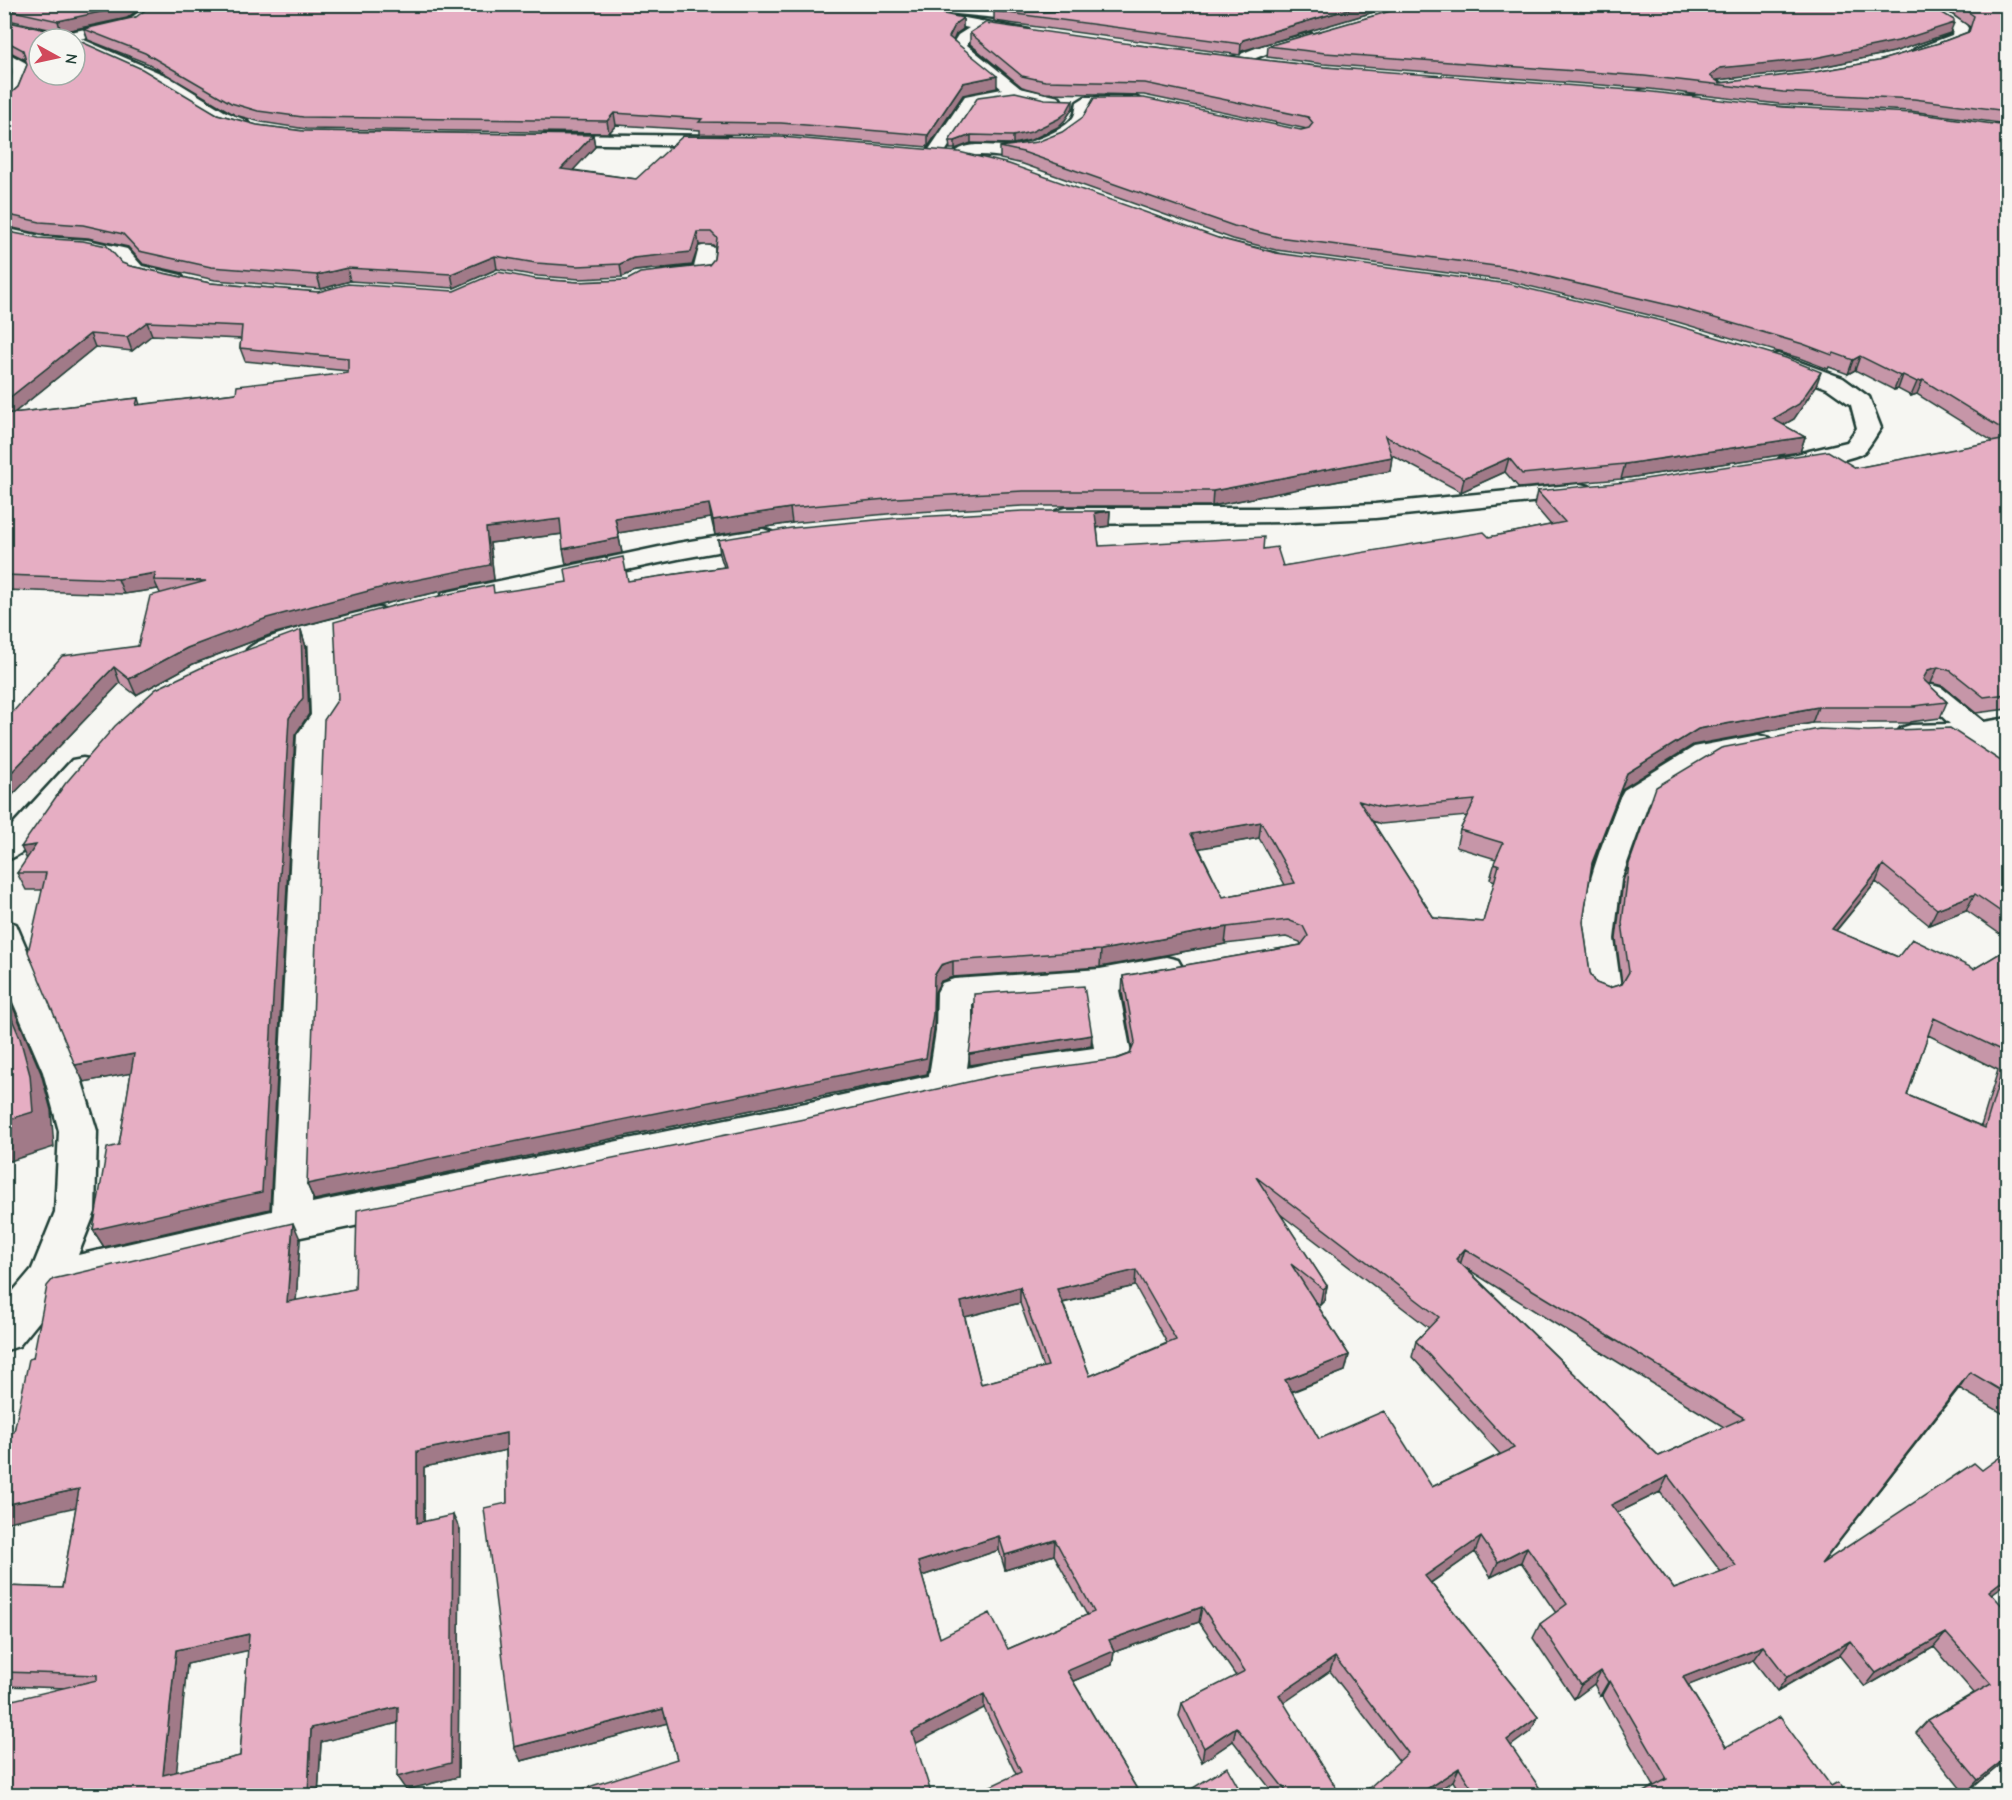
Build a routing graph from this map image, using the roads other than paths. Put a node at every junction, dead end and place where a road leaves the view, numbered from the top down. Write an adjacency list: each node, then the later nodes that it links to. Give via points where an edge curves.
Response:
1 (160, 4): 7 (street, via 133,22)
2 (896, 4): 4 (street)
3 (1918, 4): 12 (street, via 1952,20 1961,28 1959,38)
4 (921, 8): 5 (street); 6 (street, via 950,20)
5 (1051, 18)
6 (982, 26): 8 (street); 15 (street, via 963,38 959,46)
7 (87, 33)
8 (1039, 35)
9 (1320, 36): 13 (street, via 1232,59)
10 (87, 47): 20 (street, via 163,80 218,115)
11 (4, 56): 18 (street, via 20,66 22,80)
12 (1905, 56)
13 (1270, 64)
14 (1730, 86): 17 (street, via 1636,94)
15 (1015, 92): 16 (street, via 1045,100); 23 (street, via 971,99 927,154)
16 (1085, 102): 19 (street); 23 (street, via 1081,119 1064,134 1013,151 980,149)
17 (1716, 103)
18 (4, 104)
19 (1155, 104)
20 (253, 129)
21 (536, 139): 22 (street)
22 (735, 141)
23 (960, 157): 24 (street)
24 (1005, 168)
25 (4, 234): 28 (street, via 120,254 135,271)
26 (706, 251): 27 (street, via 703,272)
27 (646, 278)
28 (192, 283)
29 (1756, 354): 30 (street, via 1835,383 1861,402 1869,429 1855,447 1809,460)
30 (1762, 467)
31 (1598, 490): 32 (street, via 1375,511)
32 (1045, 516)
33 (781, 534): 34 (street, via 655,555 418,606)
34 (322, 631): 35 (street); 48 (street, via 326,715 312,735)
35 (234, 661)
36 (1932, 694): 37 (street)
37 (1993, 729): 38 (street); 41 (street)
38 (1884, 735)
39 (1791, 738): 46 (street, via 1705,754 1635,797 1605,880 1597,939)
40 (103, 743): 42 (street, via 22,837)
41 (2007, 760)
42 (4, 851)
43 (4, 932): 49 (street, via 61,1072 78,1131 75,1212)
44 (1202, 962): 45 (street)
45 (1100, 981): 47 (street, via 954,992 954,1031); 47 (street, via 1114,1059 999,1075)
46 (1604, 989)
47 (946, 1087): 48 (street)
48 (291, 1223): 49 (street)
49 (49, 1279): 50 (street)
50 (4, 1333)

